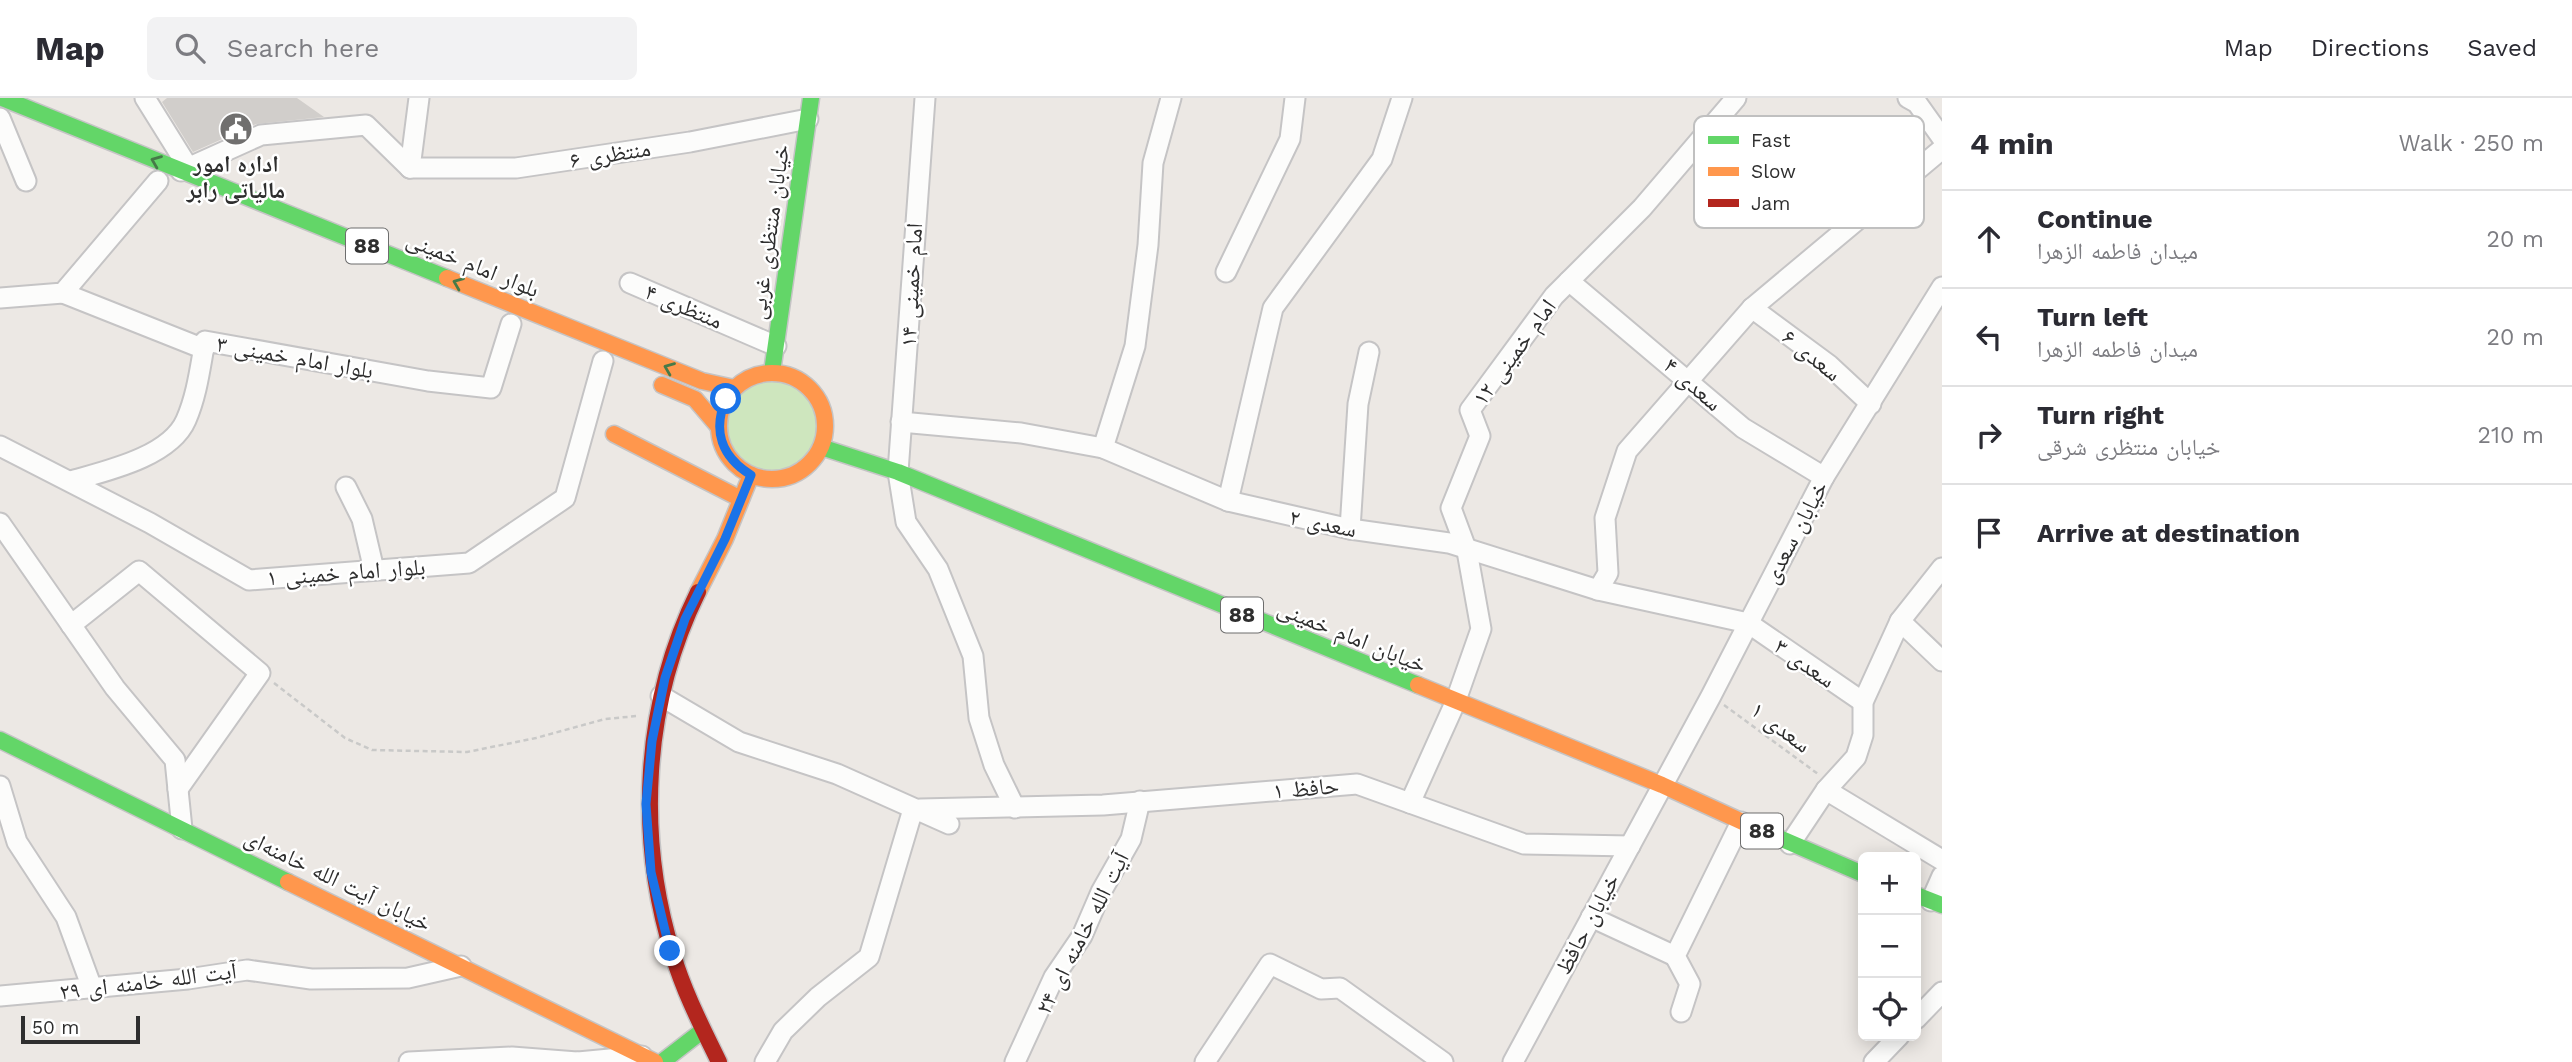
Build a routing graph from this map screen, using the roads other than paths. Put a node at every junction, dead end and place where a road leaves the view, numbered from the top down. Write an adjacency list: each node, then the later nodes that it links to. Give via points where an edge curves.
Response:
1 (2, 98): 20 (main road, بلوار امام خمینی / 88, one-way to 1)
2 (145, 98): 20 (street)
3 (419, 98): 19 (street)
4 (811, 98): 13 (main road, خیابان منتظری غربی)
5 (925, 98): 40 (street, امام خمینی ۱۴)
6 (1171, 98): 45 (street, via 1153,163 1135,346)
7 (1295, 98): 23 (street, via 1290,139)
8 (1402, 98): 52 (street, via 1382,159 1273,308)
9 (1736, 98): 11 (street, امام خمینی ۱۲)
10 (1908, 98): 15 (street, via 1917,103)
11 (1721, 116)
12 (0, 118): 14 (main road); 21 (street)
13 (808, 120): 19 (street, منتظری ۶, via 516,168); 31 (main road, خیابان منتظری غربی)
14 (24, 127)
15 (1942, 138)
16 (1694, 147): 24 (street, امام خمینی ۱۲, via 1642,208)
17 (1942, 149): 18 (street)
18 (1924, 164)
19 (410, 168): 20 (street, via 366,125 261,135)
20 (169, 176): 27 (street); 38 (main road, بلوار امام خمینی / 88, one-way to 20, via 702,381)
21 (26, 181)
22 (1848, 228): 29 (street)
23 (1226, 272)
24 (1569, 281): 36 (street, سعدی ۴); 55 (street, امام خمینی ۱۲, via 1470,410 1479,436 1451,508)
25 (631, 283): 31 (street, منتظری ۴)
26 (1942, 287): 39 (street, خیابان سعدی)
27 (64, 293): 28 (street); 32 (street)
28 (0, 298)
29 (1752, 308): 36 (street); 39 (street, سعدی ۶, via 1829,365)
30 (511, 324): 32 (street, بلوار امام خمینی ۳, via 491,388 205,341)
31 (775, 346): 35 (main road, خیابان منتظری غربی)
32 (204, 349): 49 (street, بلوار امام خمینی ۳, via 185,423 156,452)
33 (1369, 352): 54 (street, via 1358,404)
34 (603, 361): 57 (street, بلوار امام خمینی ۱, via 565,498 469,563)
35 (772, 372): 38 (main road, via 745,379); 44 (main road, via 790,375 817,397 824,412)
36 (1688, 379): 48 (street, سعدی ۴, via 1743,428); 58 (street, via 1627,451 1605,518 1608,573)
37 (649, 380): 41 (main road, via 695,399)
38 (734, 388): 41 (main road, via 720,412)
39 (1871, 404): 48 (street, خیابان سعدی)
40 (901, 422): 45 (street, سعدی ۲, via 1021,433); 46 (street, امام خمینی ۱۴)
41 (718, 426): 47 (main road, via 727,455)
42 (614, 434): 51 (main road)
43 (0, 446): 49 (street, بلوار امام خمینی ۱)
44 (821, 447): 46 (main road, خیابان امام خمینی / 88); 47 (main road, via 813,461 792,475 767,479)
45 (1103, 448): 52 (street, سعدی ۲)
46 (898, 472): 63 (main road, خیابان امام خمینی / 88); 73 (street, امام خمینی ۱۴, via 906,522 938,569 974,656 979,718 994,765)
47 (751, 475): 51 (main road)
48 (1824, 477): 60 (street, خیابان سعدی)
49 (71, 481): 57 (street, بلوار امام خمینی ۱, via 249,580)
50 (346, 487): 57 (street, via 362,519)
51 (741, 499): 65 (main road, via 685,619)
52 (1228, 501): 54 (street, سعدی ۲)
53 (0, 523): 61 (street)
54 (1350, 529): 55 (street, سعدی ۲, via 1449,543)
55 (1467, 551): 58 (street, سعدی ۲); 63 (street, امام خمینی ۱۲, via 1481,629)
56 (1942, 568): 59 (street)
57 (374, 570)
58 (1598, 590): 60 (street, سعدی ۲)
59 (1900, 621): 62 (street); 64 (street)
60 (1748, 623): 64 (street, سعدی ۳); 67 (street, خیابان سعدی)
61 (71, 625): 70 (street, via 115,688 175,760); 70 (street, via 139,571 260,673)
62 (1942, 661)
63 (1455, 702): 67 (main road, خیابان امام خمینی / 88); 72 (street, امام خمینی ۱۲)
64 (1863, 702): 69 (street, via 1863,735 1856,757)
65 (660, 705): 74 (street, via 739,742 837,774); 92 (main road, via 646,804 651,872 670,951)
66 (0, 740): 77 (main road, خیابان آیت الله خامنه‌ای)
67 (1662, 785): 75 (main road, خیابان امام خمینی / 88); 79 (street, خیابان حافظ)
68 (0, 786): 87 (street, via 17,842 66,917)
69 (1829, 787): 78 (street); 80 (street)
70 (178, 789): 77 (street)
71 (1140, 802): 72 (street, حافظ ۱, via 1357,784); 73 (street, حافظ ۱); 99 (street, آیت الله خامنه ای ۲۴, via 1131,839 1082,936 1054,977)
72 (1410, 803): 79 (street, حافظ ۱, via 1524,844)
73 (1015, 808): 74 (street, حافظ ۱)
74 (920, 809): 76 (street); 98 (street, via 911,816 869,957 783,1031)
75 (1741, 822): 78 (main road, خیابان امام خمینی / 88); 85 (street)
76 (949, 824)
77 (182, 829): 86 (main road, خیابان آیت الله خامنه‌ای)
78 (1790, 844): 81 (main road, خیابان امام خمینی / 88)
79 (1630, 846): 84 (street, خیابان حافظ)
80 (1942, 860)
81 (1858, 872)
82 (1942, 876): 83 (street)
83 (1929, 900)
84 (1591, 917): 85 (street); 102 (street, خیابان حافظ)
85 (1675, 956): 90 (street, via 1690,984)
86 (461, 966): 87 (street, آیت الله خامنه ای ۲۹, via 408,978 311,979 247,970); 94 (main road, خیابان آیت الله خامنه‌ای)
87 (93, 988): 89 (street, آیت الله خامنه ای ۲۹)
88 (1942, 992): 91 (street)
89 (0, 996)
90 (1681, 1013)
91 (1921, 1014)
92 (702, 1031): 94 (main road); 97 (main road)
93 (1894, 1041): 103 (street)
94 (653, 1060): 96 (street)
95 (409, 1062): 96 (street, via 512,1057)
96 (578, 1062)
97 (719, 1062)
98 (765, 1062)
99 (1015, 1062)
100 (1205, 1062): 101 (street, via 1270,964 1321,989 1340,988)
101 (1443, 1062)
102 (1513, 1062)
103 (1874, 1062)

